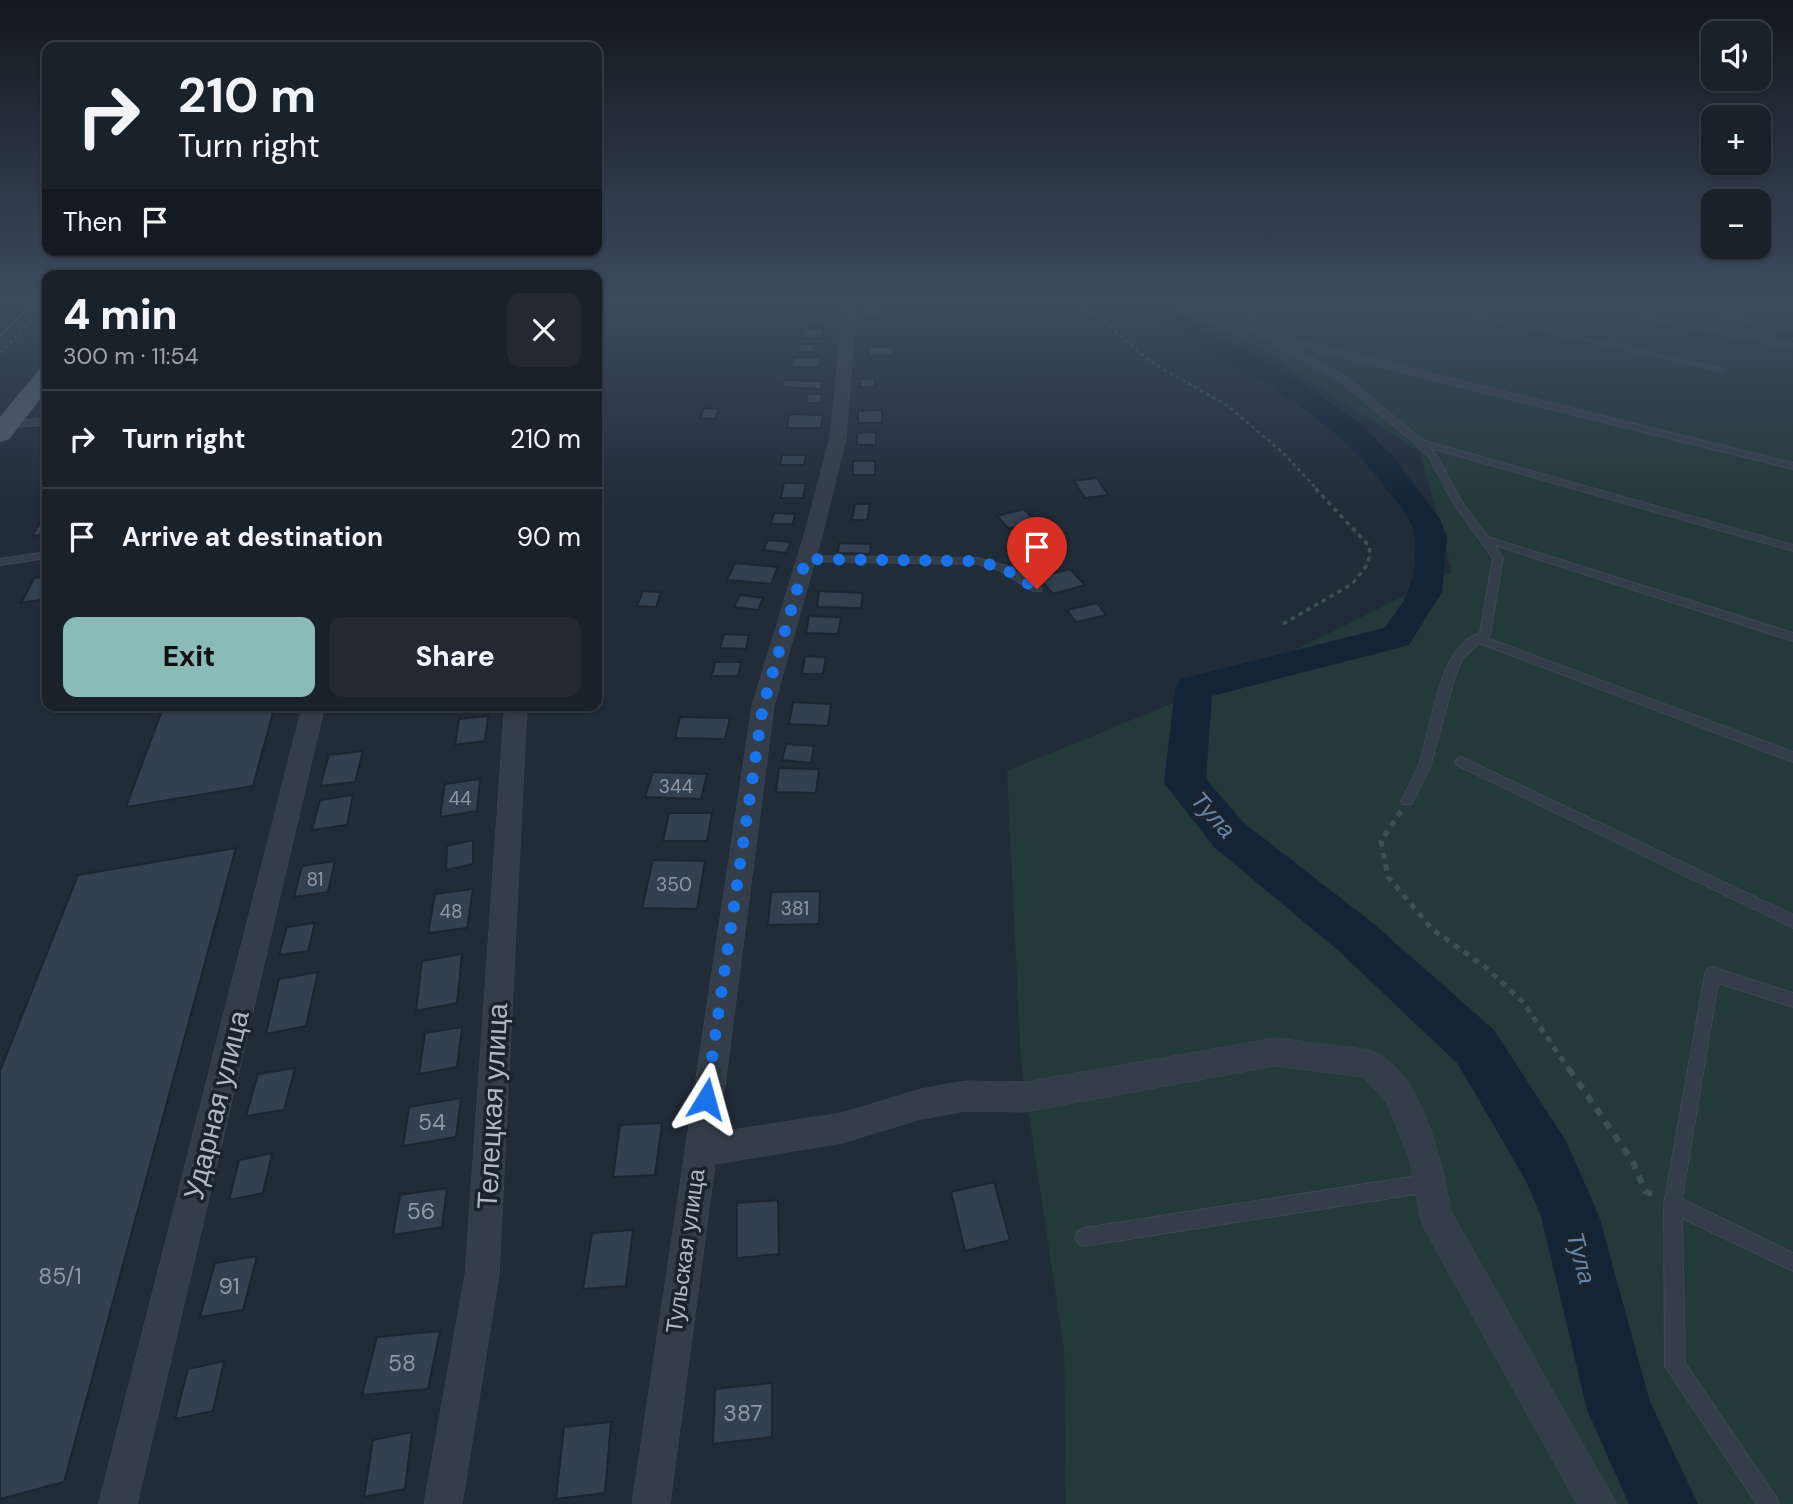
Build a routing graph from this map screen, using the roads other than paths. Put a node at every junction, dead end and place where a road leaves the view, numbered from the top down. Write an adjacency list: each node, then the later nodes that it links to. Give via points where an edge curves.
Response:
1 (844, 368): 14 (street, Тульская улица, via 838,438)
2 (1323, 368): 9 (lane)
3 (1401, 368): 10 (lane)
4 (1717, 368): 5 (lane)
5 (1721, 369)
6 (42, 382): 8 (main road)
7 (42, 422): 8 (lane)
8 (4, 430)
9 (1419, 442): 11 (lane, via 1434,457 1457,501); 12 (lane)
10 (1793, 466)
11 (1487, 540): 17 (lane); 18 (lane, via 1498,558 1485,635)
12 (1793, 548)
13 (42, 556): 15 (lane)
14 (806, 559): 16 (lane, via 977,561 1003,568); 26 (street, Тульская улица, via 763,706)
15 (0, 562)
16 (1037, 589)
17 (1793, 637)
18 (1476, 638): 21 (lane); 23 (lane, via 1463,649 1442,696 1424,766)
19 (313, 711): 31 (street, Ударная улица)
20 (516, 711): 32 (street, Телецкая улица, via 482,1275)
21 (1793, 757)
22 (1461, 762): 24 (lane)
23 (1407, 801)
24 (1793, 922)
25 (1793, 1000): 28 (lane, via 1712,974)
26 (699, 1151): 27 (street, via 842,1128 966,1096 1025,1097 1275,1052 1370,1064 1398,1093 1425,1158); 33 (street, Тульская улица)
27 (1430, 1183): 29 (lane); 34 (street, via 1436,1216)
28 (1674, 1204): 30 (lane); 35 (lane, via 1675,1366)
29 (1084, 1237)
30 (1793, 1262)
31 (118, 1504)
32 (443, 1504)
33 (651, 1504)
34 (1598, 1504)
35 (1769, 1504)

